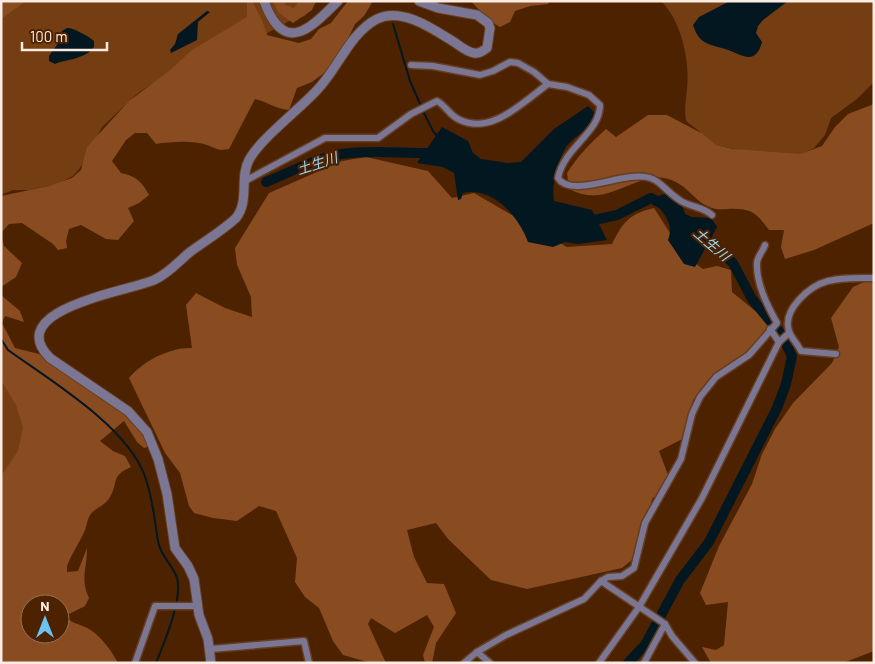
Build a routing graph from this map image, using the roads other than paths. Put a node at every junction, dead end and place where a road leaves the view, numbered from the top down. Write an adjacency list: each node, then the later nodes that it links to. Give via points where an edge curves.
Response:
1 (264, 1): 2 (street, via 276,25 297,34 316,23)
2 (338, 1)
3 (418, 1): 6 (street, via 481,17 490,28 487,48 479,53 471,52 413,20 378,18 362,30 318,89 254,152 246,168)
4 (411, 65): 5 (street, via 480,75 510,62 518,63)
5 (548, 84): 6 (street, via 486,124 461,121 437,100 378,138 326,138); 7 (street, via 589,95 600,105 598,120 560,167 558,178 564,185 649,178 662,183 680,200)
6 (245, 181): 15 (street, via 243,206 236,218 164,274 144,284 73,305 48,320 41,332 44,351 50,358 128,411 147,432 168,494 175,548 194,580)
7 (712, 215)
8 (766, 246): 10 (street, via 756,261 764,298 777,322)
9 (874, 278): 11 (street, via 844,278 818,284 797,301 790,312)
10 (770, 329): 12 (street); 14 (street, via 749,354 708,384 692,414 681,458 645,523 634,568 622,576)
11 (789, 333): 12 (street); 13 (street, via 801,351)
12 (780, 341): 16 (street, via 702,498)
13 (836, 354)
14 (601, 581): 16 (street); 19 (street, via 584,599)
15 (198, 606): 18 (street); 20 (street, via 155,606)
16 (639, 607): 17 (street); 25 (street)
17 (665, 624): 26 (street); 27 (street)
18 (211, 649): 21 (street); 22 (street, via 304,642)
19 (477, 652): 23 (street); 24 (street)
20 (135, 663)
21 (212, 663)
22 (309, 663)
23 (464, 663)
24 (490, 663)
25 (599, 663)
26 (644, 663)
27 (695, 663)

